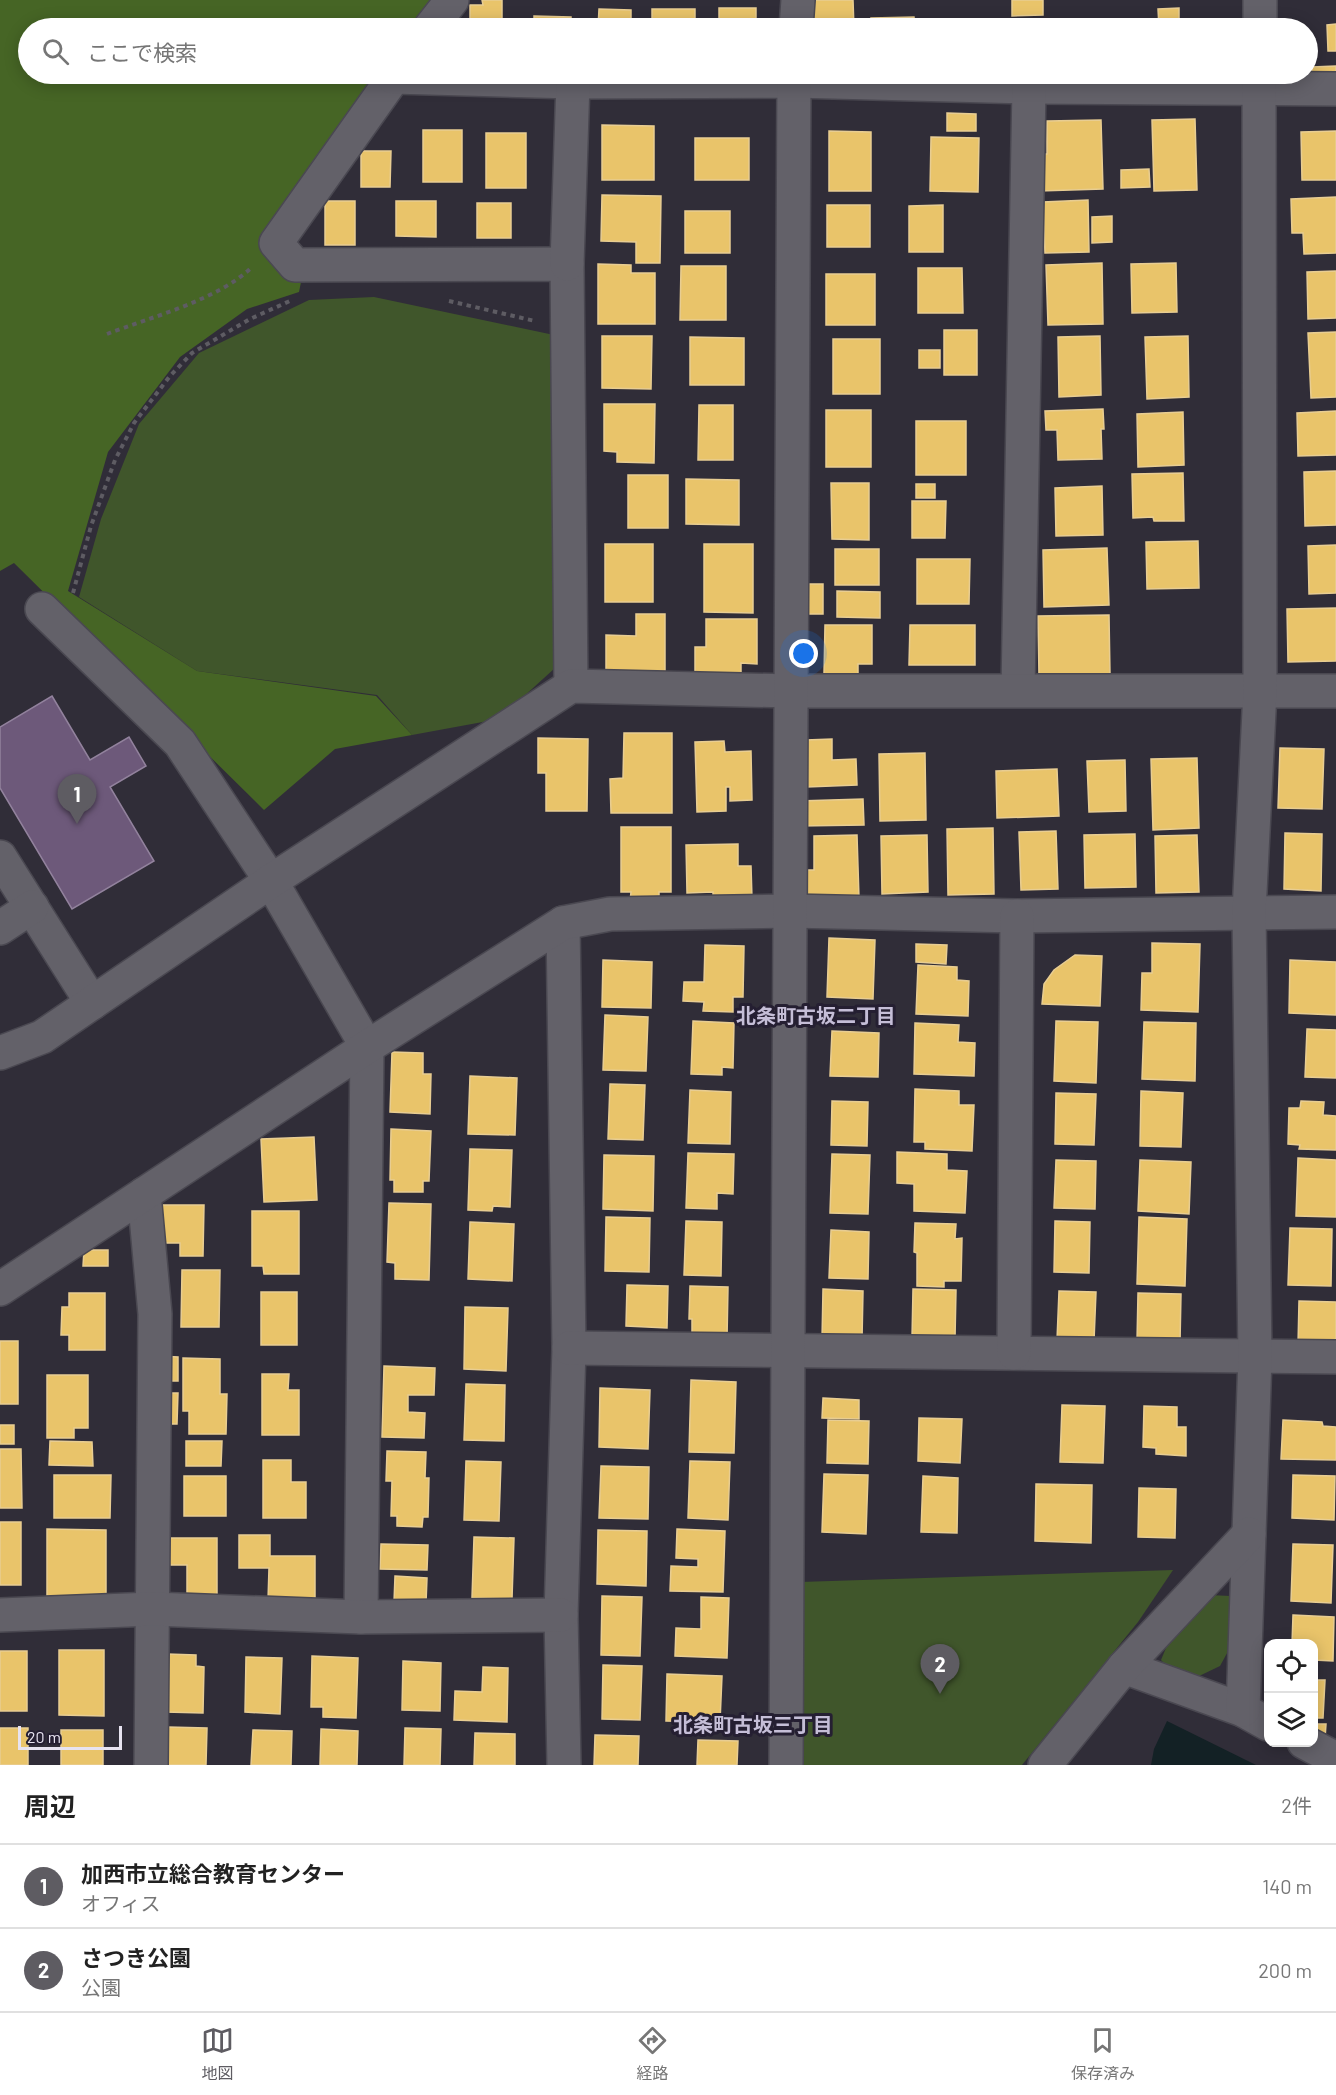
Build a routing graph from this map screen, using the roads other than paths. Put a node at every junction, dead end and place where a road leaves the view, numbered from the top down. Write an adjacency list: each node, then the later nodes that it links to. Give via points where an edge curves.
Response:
1 (452, 0): 4 (street)
2 (798, 0): 5 (street)
3 (1260, 0): 6 (street)
4 (438, 18)
5 (797, 18)
6 (1260, 18)
7 (388, 84): 16 (street, via 276,243 295,265)
8 (573, 84): 16 (street)
9 (794, 84): 20 (street)
10 (958, 84): 14 (street)
11 (1144, 84): 14 (street)
12 (1259, 84): 21 (street)
13 (1288, 84): 15 (street)
14 (1029, 87): 19 (street)
15 (1336, 89)
16 (567, 264): 18 (street)
17 (57, 604): 24 (street, via 180,743)
18 (571, 686): 20 (street); 24 (street)
19 (1018, 690): 20 (street); 21 (street)
20 (790, 691): 26 (street)
21 (1260, 691): 22 (street); 27 (street)
22 (1336, 691)
23 (0, 857): 25 (street)
24 (271, 881): 32 (street); 33 (street)
25 (32, 907): 31 (street); 32 (street)
26 (790, 911): 29 (street); 30 (street, via 610,914); 38 (street)
27 (1249, 912): 28 (street); 29 (street); 40 (street)
28 (1336, 912)
29 (1017, 916): 39 (street)
30 (562, 923): 33 (street); 37 (street)
31 (0, 928)
32 (92, 1003): 34 (street, via 42,1037)
33 (367, 1047): 35 (street); 46 (street)
34 (0, 1053)
35 (144, 1194): 36 (street); 43 (street, via 155,1314)
36 (0, 1290)
37 (569, 1348): 38 (street); 45 (street)
38 (788, 1352): 39 (street); 53 (street)
39 (1014, 1353): 40 (street)
40 (1256, 1357): 41 (street); 42 (street)
41 (1336, 1357)
42 (1249, 1534): 47 (street); 48 (street)
43 (153, 1609): 44 (street); 46 (street); 51 (street)
44 (0, 1615)
45 (561, 1615): 46 (street); 52 (street)
46 (361, 1617)
47 (1124, 1667): 48 (street); 54 (street)
48 (1256, 1717)
49 (1312, 1747): 50 (street)
50 (1336, 1760)
51 (151, 1765)
52 (564, 1765)
53 (786, 1765)
54 (1045, 1765)

